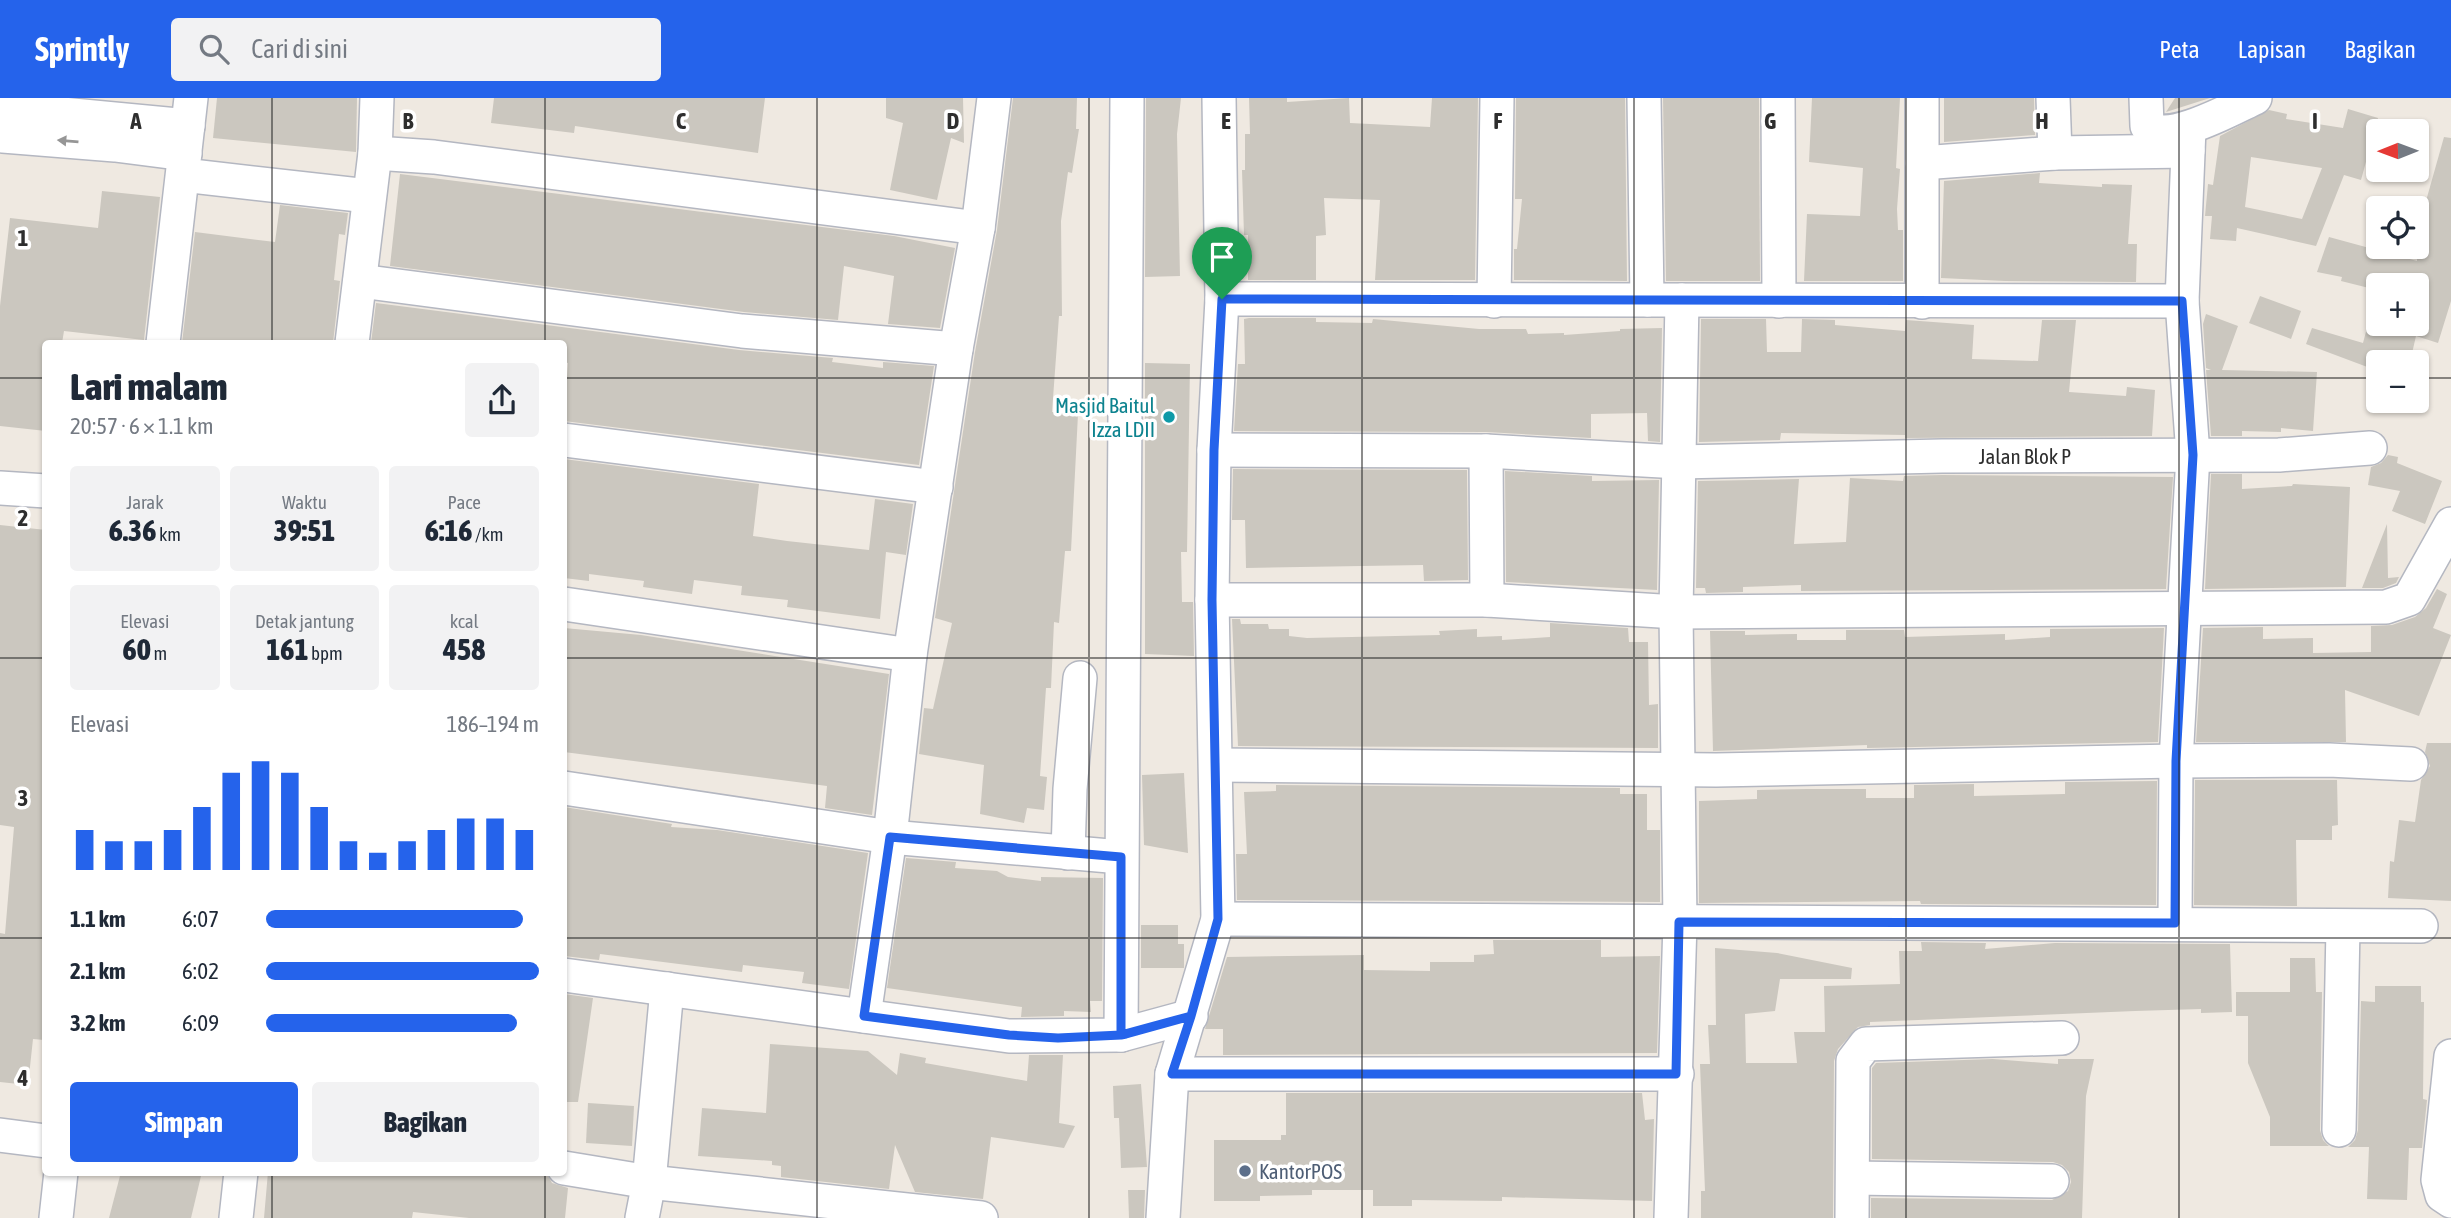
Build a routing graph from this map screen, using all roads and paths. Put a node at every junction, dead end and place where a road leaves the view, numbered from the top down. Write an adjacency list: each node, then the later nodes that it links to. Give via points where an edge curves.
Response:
1 (377, 98): 15 (street)
2 (995, 98): 19 (street)
3 (1127, 98): 55 (street)
4 (1219, 98): 21 (street)
5 (1497, 98): 22 (street)
6 (1644, 98): 23 (street)
7 (1778, 98): 25 (street)
8 (1922, 98): 17 (street)
9 (2053, 98): 16 (street)
10 (2146, 98): 14 (street, via 2151,130)
11 (2255, 98): 14 (street)
12 (3, 128): 13 (street)
13 (187, 138): 18 (street); 28 (street)
14 (2188, 139): 16 (street); 26 (street)
15 (375, 153): 18 (street); 19 (street)
16 (2055, 153): 17 (street)
17 (1922, 163): 27 (street)
18 (368, 196): 20 (street)
19 (978, 228): 30 (street)
20 (360, 281): 29 (street); 30 (street, via 742,331)
21 (1222, 299): 22 (street); 33 (street)
22 (1494, 300): 23 (street)
23 (1647, 300): 24 (street)
24 (1682, 300): 25 (street); 36 (street)
25 (1779, 301): 27 (street)
26 (2182, 301): 27 (street); 35 (street)
27 (1922, 302)
28 (163, 340)
29 (352, 340)
30 (956, 349): 37 (street)
31 (567, 440): 37 (street)
32 (2370, 448): 35 (street, Jalan Blok P)
33 (1214, 450): 34 (street, Jalan Blok P); 41 (street)
34 (1486, 451): 36 (street, Jalan Blok P); 42 (street)
35 (2193, 455): 36 (street, Jalan Blok P); 44 (street)
36 (1679, 462): 45 (street)
37 (936, 487): 46 (street)
38 (0, 488): 39 (street)
39 (42, 491)
40 (2451, 524): 44 (street, via 2409,599 2396,606)
41 (1212, 600): 42 (street); 50 (street)
42 (1487, 600): 45 (street)
43 (567, 604): 46 (street)
44 (2186, 608): 45 (street); 48 (street)
45 (1676, 612): 51 (street)
46 (910, 655): 53 (street)
47 (1080, 678): 54 (street)
48 (2176, 761): 49 (street); 51 (street); 58 (street)
49 (2411, 764)
50 (1216, 765): 51 (street); 56 (street)
51 (1677, 770): 57 (street)
52 (567, 788): 53 (street)
53 (890, 837): 54 (street); 63 (street)
54 (1068, 853): 55 (street)
55 (1121, 857): 65 (street)
56 (1218, 919): 57 (street); 64 (street)
57 (1679, 922): 58 (street); 69 (street)
58 (2175, 923): 60 (street)
59 (2421, 926): 60 (street)
60 (2343, 927): 70 (street)
61 (567, 975): 62 (street)
62 (667, 989): 63 (street); 78 (street)
63 (864, 1016): 65 (street, via 1009,1035)
64 (1191, 1016): 65 (street); 68 (street)
65 (1121, 1035)
66 (2062, 1038): 76 (street, via 1866,1044 1853,1061)
67 (2451, 1056): 79 (street, via 2438,1180 2442,1195)
68 (1172, 1074): 69 (street); 86 (street)
69 (1676, 1074): 87 (street)
70 (2339, 1129)
71 (0, 1135): 72 (street)
72 (42, 1140)
73 (567, 1168): 78 (street)
74 (61, 1176): 82 (street)
75 (241, 1176): 83 (street)
76 (1853, 1178): 77 (street); 88 (street)
77 (2052, 1181)
78 (649, 1182): 80 (street); 84 (street)
79 (2451, 1201)
80 (769, 1206): 81 (street)
81 (896, 1214): 85 (street)
82 (56, 1218)
83 (236, 1218)
84 (642, 1218)
85 (981, 1218)
86 (1163, 1218)
87 (1671, 1218)
88 (1852, 1218)

